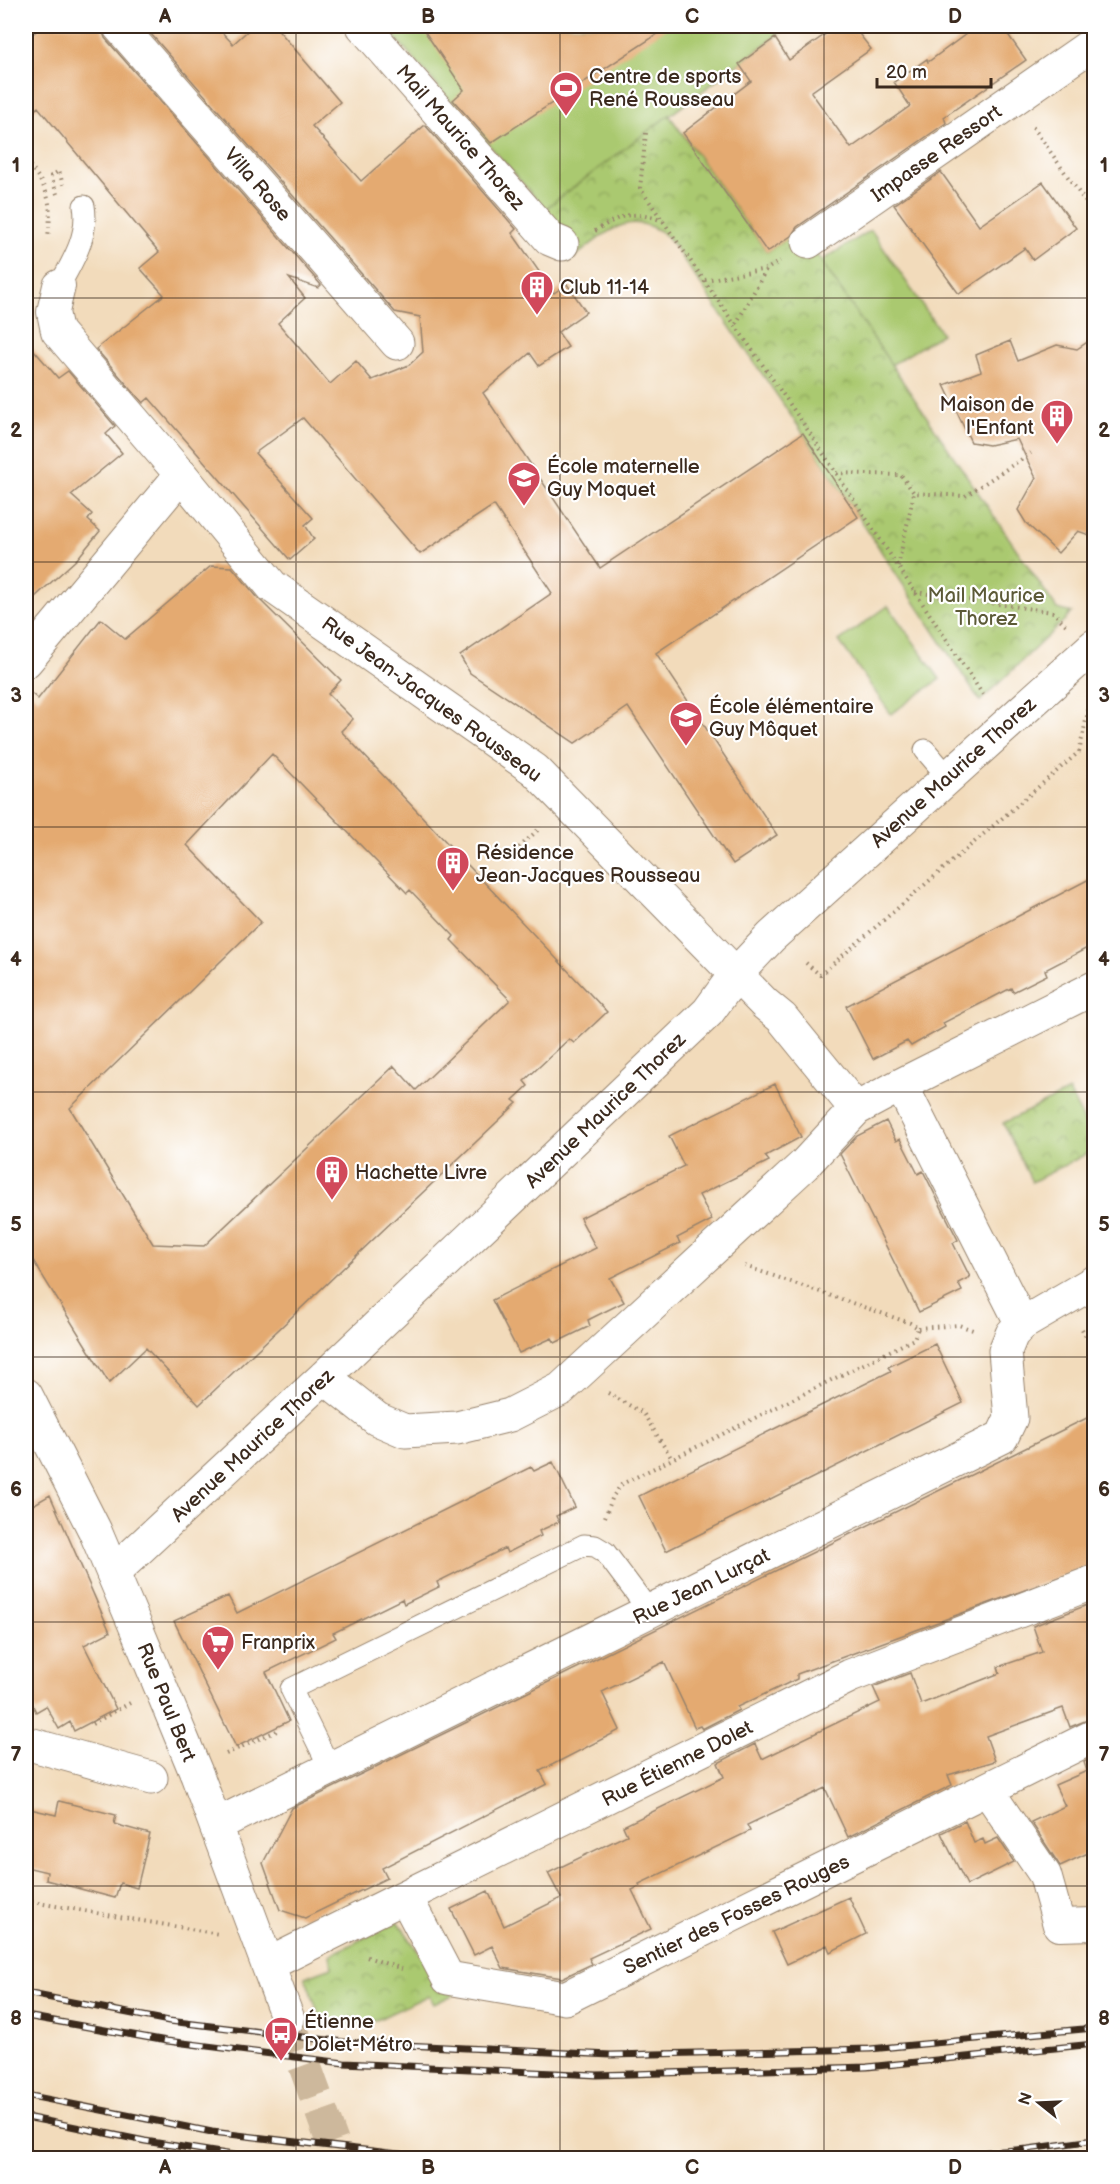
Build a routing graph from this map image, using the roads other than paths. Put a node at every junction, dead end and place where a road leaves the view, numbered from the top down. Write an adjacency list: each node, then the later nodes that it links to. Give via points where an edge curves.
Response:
1 (119, 26): 8 (street, Villa Rose)
2 (363, 26): 6 (street, Mail Maurice Thorez, via 550,239)
3 (1094, 44): 5 (street, Impasse Ressort)
4 (84, 206): 7 (lane, via 79,252)
5 (808, 242)
6 (562, 244)
7 (59, 286): 9 (street, Rue Jean-Jacques Rousseau, via 53,312 57,331)
8 (397, 343)
9 (181, 475): 11 (street); 14 (street, Rue Jean-Jacques Rousseau, via 272,586 535,770)
10 (1095, 645): 13 (street, Avenue Maurice Thorez)
11 (26, 661)
12 (925, 750): 13 (lane)
13 (948, 777): 14 (street, Avenue Maurice Thorez, via 771,937)
14 (735, 975): 17 (street, Rue Jean-Jacques Rousseau, via 782,1017); 20 (street, Avenue Maurice Thorez, via 708,1012)
15 (1095, 988): 16 (street)
16 (901, 1085): 17 (street); 19 (street)
17 (856, 1109): 20 (street, via 804,1165 561,1389 510,1415 457,1428 405,1431 377,1419)
18 (1095, 1282): 19 (street, Rue Jean Lurçat)
19 (1022, 1324): 24 (street, Rue Jean Lurçat, via 1012,1334 1005,1351 1011,1418 1002,1437)
20 (324, 1377): 22 (street, Avenue Maurice Thorez)
21 (26, 1395): 22 (street, Rue Paul Bert)
22 (112, 1573): 30 (street, Rue Paul Bert)
23 (1095, 1582): 31 (street, Rue Étienne Dolet, via 850,1676)
24 (650, 1612): 27 (street, Rue Jean Lurçat); 27 (lane, via 605,1552 584,1545 291,1689)
25 (1095, 1736): 29 (street, Sentier des Fosses Rouges)
26 (37, 1747): 28 (street)
27 (331, 1770): 30 (street, Rue Jean Lurçat)
28 (151, 1778)
29 (988, 1791): 31 (street, Sentier des Fosses Rouges, via 566,1998 448,1978); 32 (street, via 1045,1875 1059,1925)
30 (216, 1825): 33 (street, Rue Paul Bert)
31 (406, 1898): 33 (street, Rue Étienne Dolet)
32 (1095, 1924)
33 (269, 1964): 34 (street, Rue Paul Bert)
34 (288, 2019)

